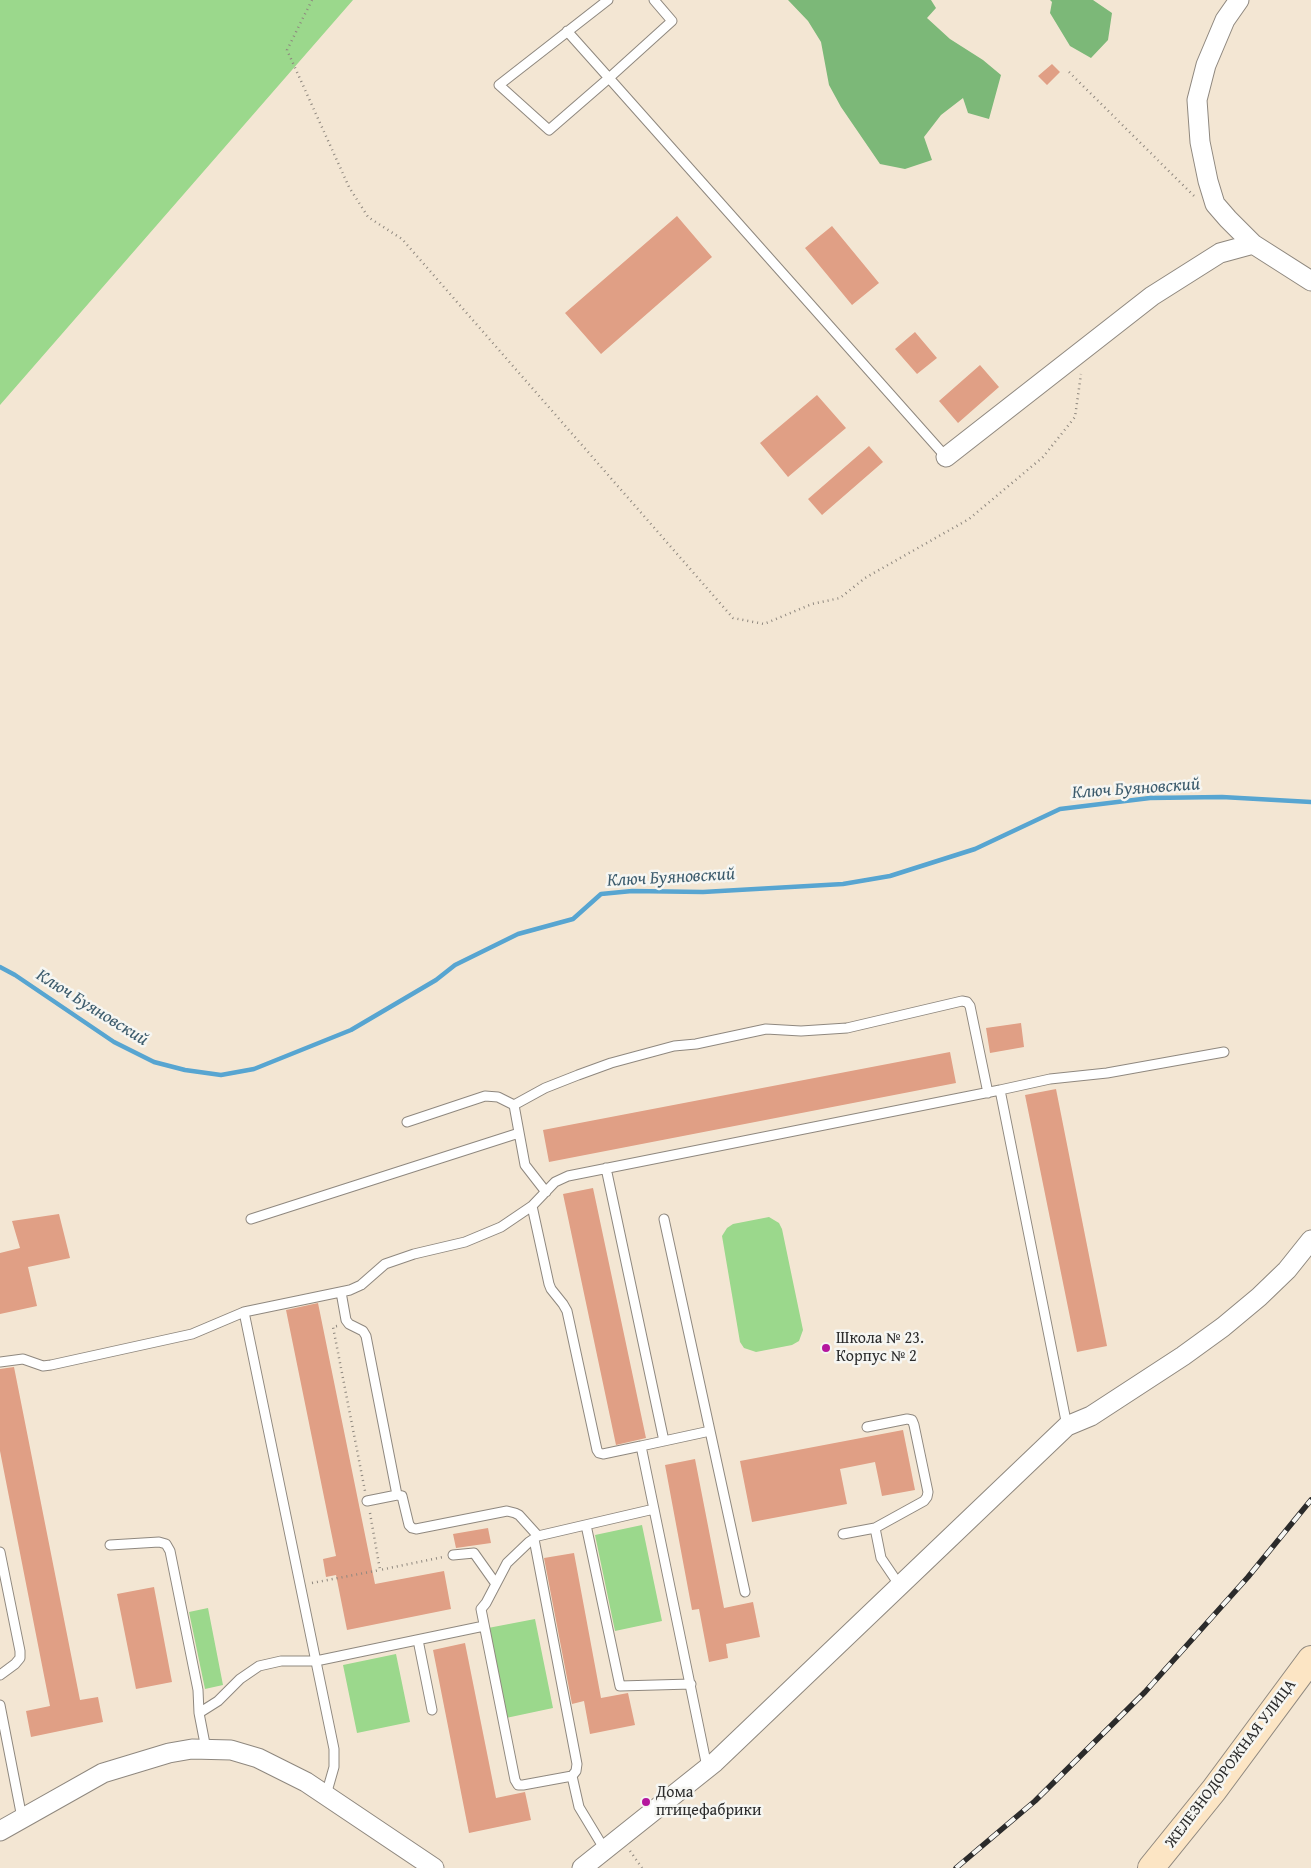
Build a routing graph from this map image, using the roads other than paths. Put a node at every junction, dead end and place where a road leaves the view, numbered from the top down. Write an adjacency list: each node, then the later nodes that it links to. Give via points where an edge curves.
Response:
1 (608, 0): 4 (lane)
2 (654, 0): 5 (lane, via 672,22)
3 (1239, 0): 6 (street, via 1225,20 1206,65 1197,100 1200,142 1216,204)
4 (568, 31): 5 (lane); 5 (lane, via 499,85 549,130)
5 (609, 78): 8 (lane)
6 (1253, 244): 7 (street); 8 (street, via 1220,253 1152,296)
7 (1311, 282)
8 (946, 457)
9 (1224, 1052): 10 (lane)
10 (1000, 1090): 11 (lane); 24 (lane)
11 (988, 1093): 12 (lane, via 970,1006 962,1001 847,1028 766,1029 674,1046 578,1075 544,1088); 15 (lane)
12 (514, 1105): 13 (lane, via 498,1097 485,1096); 14 (lane)
13 (407, 1122)
14 (519, 1133): 16 (lane, via 525,1165); 18 (lane)
15 (606, 1168): 16 (lane, via 561,1178); 27 (lane)
16 (546, 1192): 17 (lane)
17 (532, 1206): 21 (lane, via 501,1227 465,1242 385,1264 361,1285); 28 (lane, via 551,1290 567,1311 597,1450 603,1454)
18 (251, 1219)
19 (664, 1219): 26 (lane)
20 (1311, 1240): 24 (street, via 1259,1297 1223,1327 1091,1416)
21 (341, 1292): 22 (lane); 29 (lane, via 346,1320 366,1336)
22 (244, 1312): 23 (lane, via 192,1334 51,1365 43,1366 23,1359); 45 (lane)
23 (0, 1362)
24 (1067, 1426): 40 (street)
25 (867, 1427): 33 (lane, via 912,1420 928,1492 924,1501)
26 (710, 1431): 27 (lane); 41 (lane)
27 (664, 1441): 28 (lane)
28 (641, 1446): 31 (lane)
29 (397, 1495): 30 (lane); 35 (lane, via 404,1500 412,1528 507,1511 519,1515)
30 (367, 1501)
31 (654, 1509): 32 (lane); 47 (lane)
32 (586, 1525): 35 (lane); 47 (lane, via 620,1686)
33 (875, 1528): 34 (lane); 40 (lane, via 881,1558)
34 (842, 1534)
35 (536, 1538): 39 (lane, via 507,1563); 53 (lane, via 577,1764)
36 (110, 1545): 50 (lane, via 159,1542 166,1544 170,1551 198,1690)
37 (0, 1552): 46 (lane, via 20,1651 20,1658)
38 (453, 1556): 39 (lane, via 474,1553)
39 (496, 1584): 42 (lane, via 481,1610)
40 (900, 1587): 52 (street)
41 (745, 1592)
42 (484, 1626): 43 (lane); 53 (lane, via 515,1780 518,1785 523,1785)
43 (418, 1640): 45 (lane); 49 (lane)
44 (1311, 1659): 60 (main road, ЖЕЛЕЗНОДОРОЖНАЯ УЛИЦА, via 1214,1790)
45 (316, 1661): 50 (lane, via 281,1660 259,1666); 54 (lane, via 335,1758)
46 (0, 1675)
47 (691, 1684): 52 (lane)
48 (0, 1705): 55 (lane)
49 (432, 1710)
50 (198, 1714): 51 (lane)
51 (206, 1749): 54 (street, via 231,1750 258,1758); 55 (street, via 168,1752 103,1772)
52 (708, 1768): 57 (street)
53 (572, 1776): 57 (lane, via 579,1807)
54 (326, 1795): 58 (street)
55 (22, 1818): 56 (street)
56 (0, 1831)
57 (605, 1850): 59 (street)
58 (434, 1868)
59 (582, 1868)
60 (1151, 1868)

